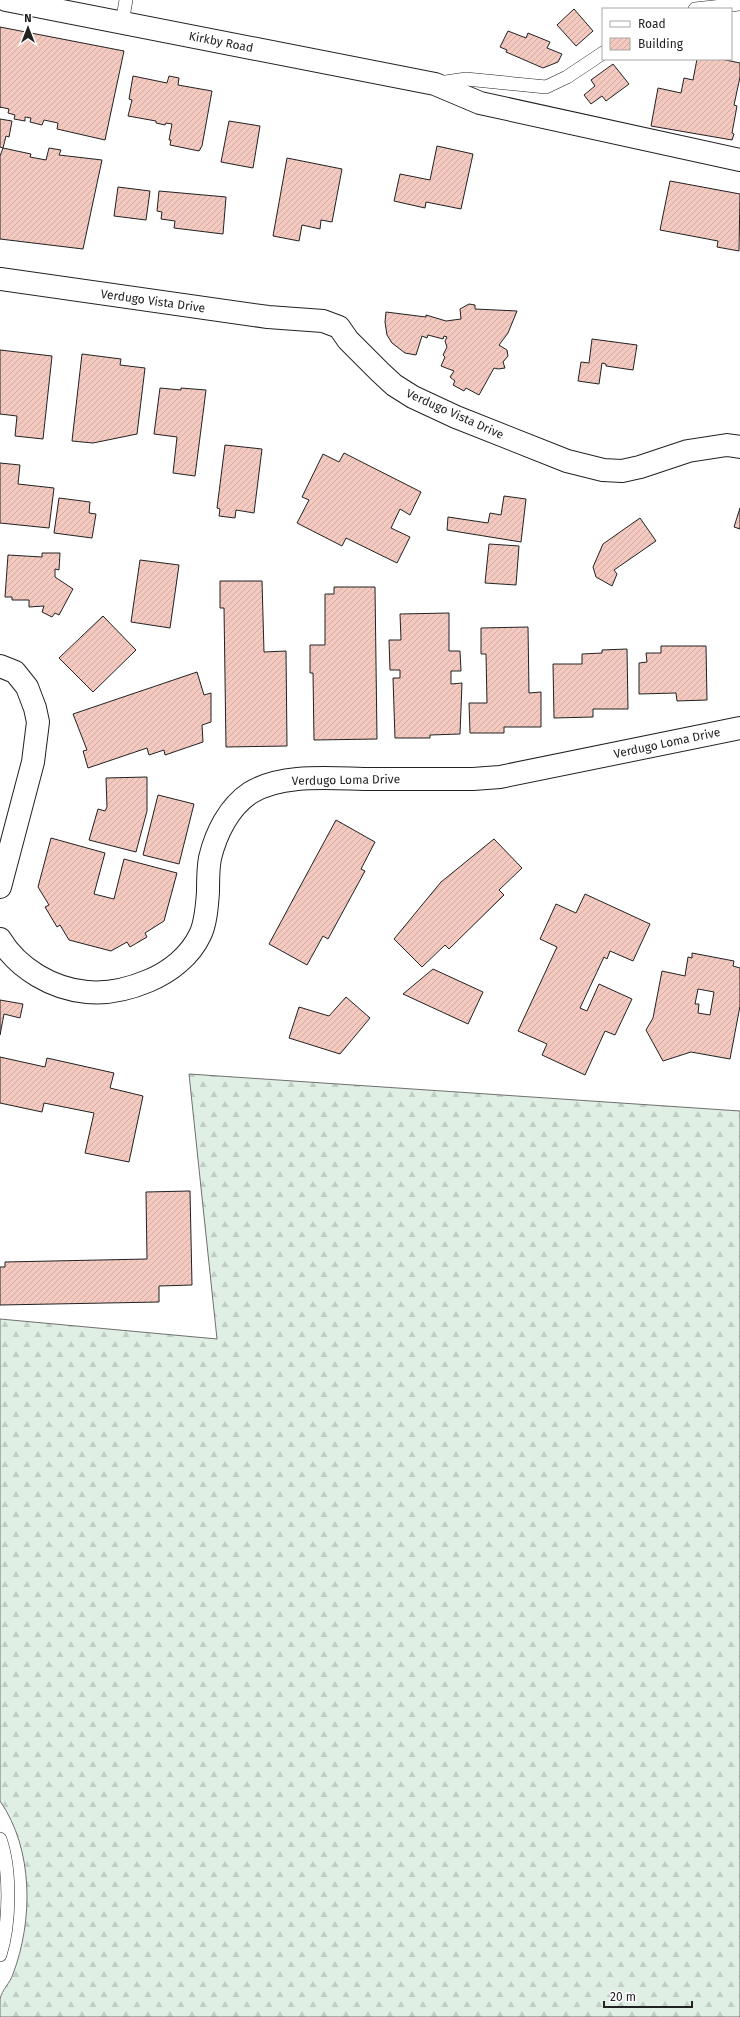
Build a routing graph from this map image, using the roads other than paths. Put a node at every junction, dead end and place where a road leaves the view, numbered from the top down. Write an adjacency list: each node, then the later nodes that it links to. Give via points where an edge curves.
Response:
1 (6, 0): 5 (street, Kirkby Road)
2 (126, 0): 5 (lane)
3 (740, 4): 4 (lane)
4 (703, 8)
5 (122, 23): 7 (street, Kirkby Road)
6 (602, 54): 7 (lane, via 567,77 546,87 466,79)
7 (435, 84): 8 (street, Kirkby Road, via 480,103)
8 (740, 160)
9 (0, 279): 10 (street, Verdugo Vista Drive, via 268,317 322,321 339,327 348,340 380,372 394,385 414,397 456,417 560,458 604,470 622,471 640,467 688,451 727,445)
10 (740, 447)
11 (0, 666): 13 (street, via 15,672 27,687 36,708 38,722 34,762)
12 (740, 728): 14 (street, Verdugo Loma Drive, via 500,777 308,779 265,785 250,793 231,810 221,829 210,858 201,934 183,960 158,977 126,990 91,993 59,986 20,963 9,954)
13 (0, 887)
14 (0, 939)
15 (0, 1839): 16 (lane, via 3,1848 7,1908 4,1944)
16 (0, 1955)

